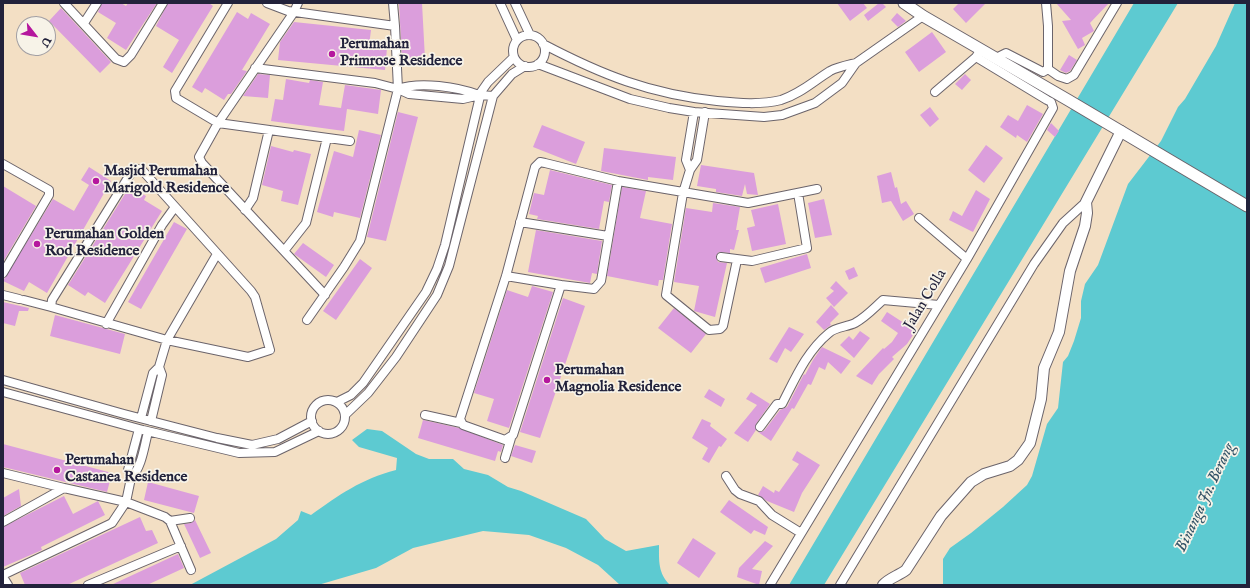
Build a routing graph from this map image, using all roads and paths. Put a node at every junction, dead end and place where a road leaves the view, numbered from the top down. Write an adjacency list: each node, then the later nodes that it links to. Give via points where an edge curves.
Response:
1 (64, 3): 15 (street)
2 (97, 3): 15 (street)
3 (163, 3): 15 (street, via 124,62 116,59)
4 (228, 3): 36 (street, via 174,93 176,98)
5 (267, 3): 13 (street)
6 (298, 3): 13 (street)
7 (394, 3): 16 (street)
8 (500, 3): 18 (street)
9 (515, 3): 17 (street)
10 (904, 3): 14 (main road)
11 (1046, 3): 27 (street)
12 (1117, 3): 27 (street, via 1074,75 1067,79)
13 (294, 12): 16 (street); 26 (street)
14 (923, 16): 20 (main road); 23 (street)
15 (84, 23)
16 (394, 26): 29 (street)
17 (530, 35): 18 (street); 19 (street, via 538,38)
18 (517, 40): 21 (street, via 513,48)
19 (543, 44): 24 (street, via 544,56); 28 (street)
20 (978, 53): 22 (main road); 31 (street); 57 (street, Jalan Colla, via 1051,102 1053,108)
21 (514, 57): 25 (street); 32 (street, via 488,82)
22 (996, 58): 27 (street, via 1006,53 1043,72); 37 (main road)
23 (856, 63): 28 (street, via 832,70 797,93 781,99 758,102 701,99 662,93); 35 (street, via 842,83 800,110 764,117)
24 (538, 64): 25 (street); 30 (street)
25 (524, 66): 33 (street, via 512,74)
26 (256, 68): 29 (street); 36 (street)
27 (1048, 69)
28 (611, 76): 30 (street)
29 (398, 88): 32 (street, via 409,94 463,99); 63 (street, via 358,246)
30 (606, 90): 34 (street, via 630,99)
31 (935, 92)
32 (480, 95): 33 (street); 72 (street, via 445,245 432,280 363,383 351,395)
33 (493, 96): 73 (street, via 444,279 437,295 368,393)
34 (694, 112): 35 (street); 42 (street, via 686,160)
35 (705, 112): 42 (street, via 697,160)
36 (218, 123): 38 (street); 50 (street, via 200,160)
37 (1117, 129): 47 (street); 48 (main road)
38 (269, 130): 39 (street); 50 (street, via 253,198)
39 (327, 138): 40 (street); 54 (street, via 306,223)
40 (350, 141)
41 (3, 164): 59 (street, via 49,190 49,195)
42 (690, 170): 45 (street)
43 (618, 181): 45 (street); 52 (street, via 540,162 535,167); 53 (street)
44 (817, 189): 46 (street)
45 (684, 193): 46 (street, via 748,203); 58 (street, via 666,295 709,330 720,329)
46 (798, 193): 58 (street, via 807,248 752,262)
47 (1086, 202): 100 (street, via 1062,224 1034,264); 101 (street, via 1085,226 1070,272 1059,332 1044,368 1041,399 1030,443 1018,460 1010,466 984,474 972,482 941,516 906,570 887,580)
48 (1247, 206)
49 (175, 207): 55 (street); 65 (street, via 142,170 134,168 52,300); 67 (street, via 162,225)
50 (245, 210): 54 (street)
51 (919, 218): 57 (street)
52 (520, 222): 53 (street); 60 (street)
53 (608, 236): 61 (street, via 600,284 589,289)
54 (284, 251): 63 (street)
55 (217, 254): 68 (street); 68 (street, via 255,297 270,350 248,357)
56 (721, 257): 58 (street)
57 (967, 259): 64 (street, Jalan Colla)
58 (737, 260)
59 (3, 273)
60 (506, 276): 61 (street); 78 (street, via 460,419)
61 (561, 285): 83 (street)
62 (3, 295): 65 (street)
63 (326, 296): 66 (street)
64 (939, 305): 79 (street, via 883,300 865,317 829,333 803,363 782,404 777,404); 93 (street, Jalan Colla, via 849,458)
65 (51, 307): 67 (street)
66 (307, 320)
67 (106, 324): 68 (street)
68 (167, 340): 69 (street)
69 (159, 367): 75 (street, via 153,373); 76 (street, via 162,374)
70 (3, 380): 75 (street)
71 (3, 392): 80 (street)
72 (337, 402): 73 (street); 77 (street, via 328,400 319,403 312,410)
73 (346, 414): 81 (street, via 344,425 337,432 328,434)
74 (425, 415): 78 (street)
75 (141, 418): 76 (street)
76 (151, 421): 77 (street, via 252,445 278,439)
77 (312, 421): 81 (street)
78 (461, 423): 83 (street, via 505,440)
79 (760, 427)
80 (139, 429): 82 (street); 87 (street, via 128,470)
81 (319, 431): 82 (street, via 275,452 253,454)
82 (148, 432): 87 (street, via 136,472)
83 (511, 438): 84 (street)
84 (505, 458)
85 (3, 473): 88 (street)
86 (726, 476): 93 (street, via 740,494 759,501 772,515)
87 (131, 478): 89 (street)
88 (64, 488): 89 (street); 92 (street)
89 (126, 502): 91 (street); 96 (street, via 112,523)
90 (190, 518): 91 (street)
91 (170, 521): 94 (street)
92 (3, 522)
93 (801, 533): 99 (street, Jalan Colla)
94 (181, 546): 95 (street); 98 (street)
95 (191, 570)
96 (3, 576): 97 (street)
97 (8, 585)
98 (88, 585)
99 (770, 585)
100 (840, 585)
101 (883, 585)

